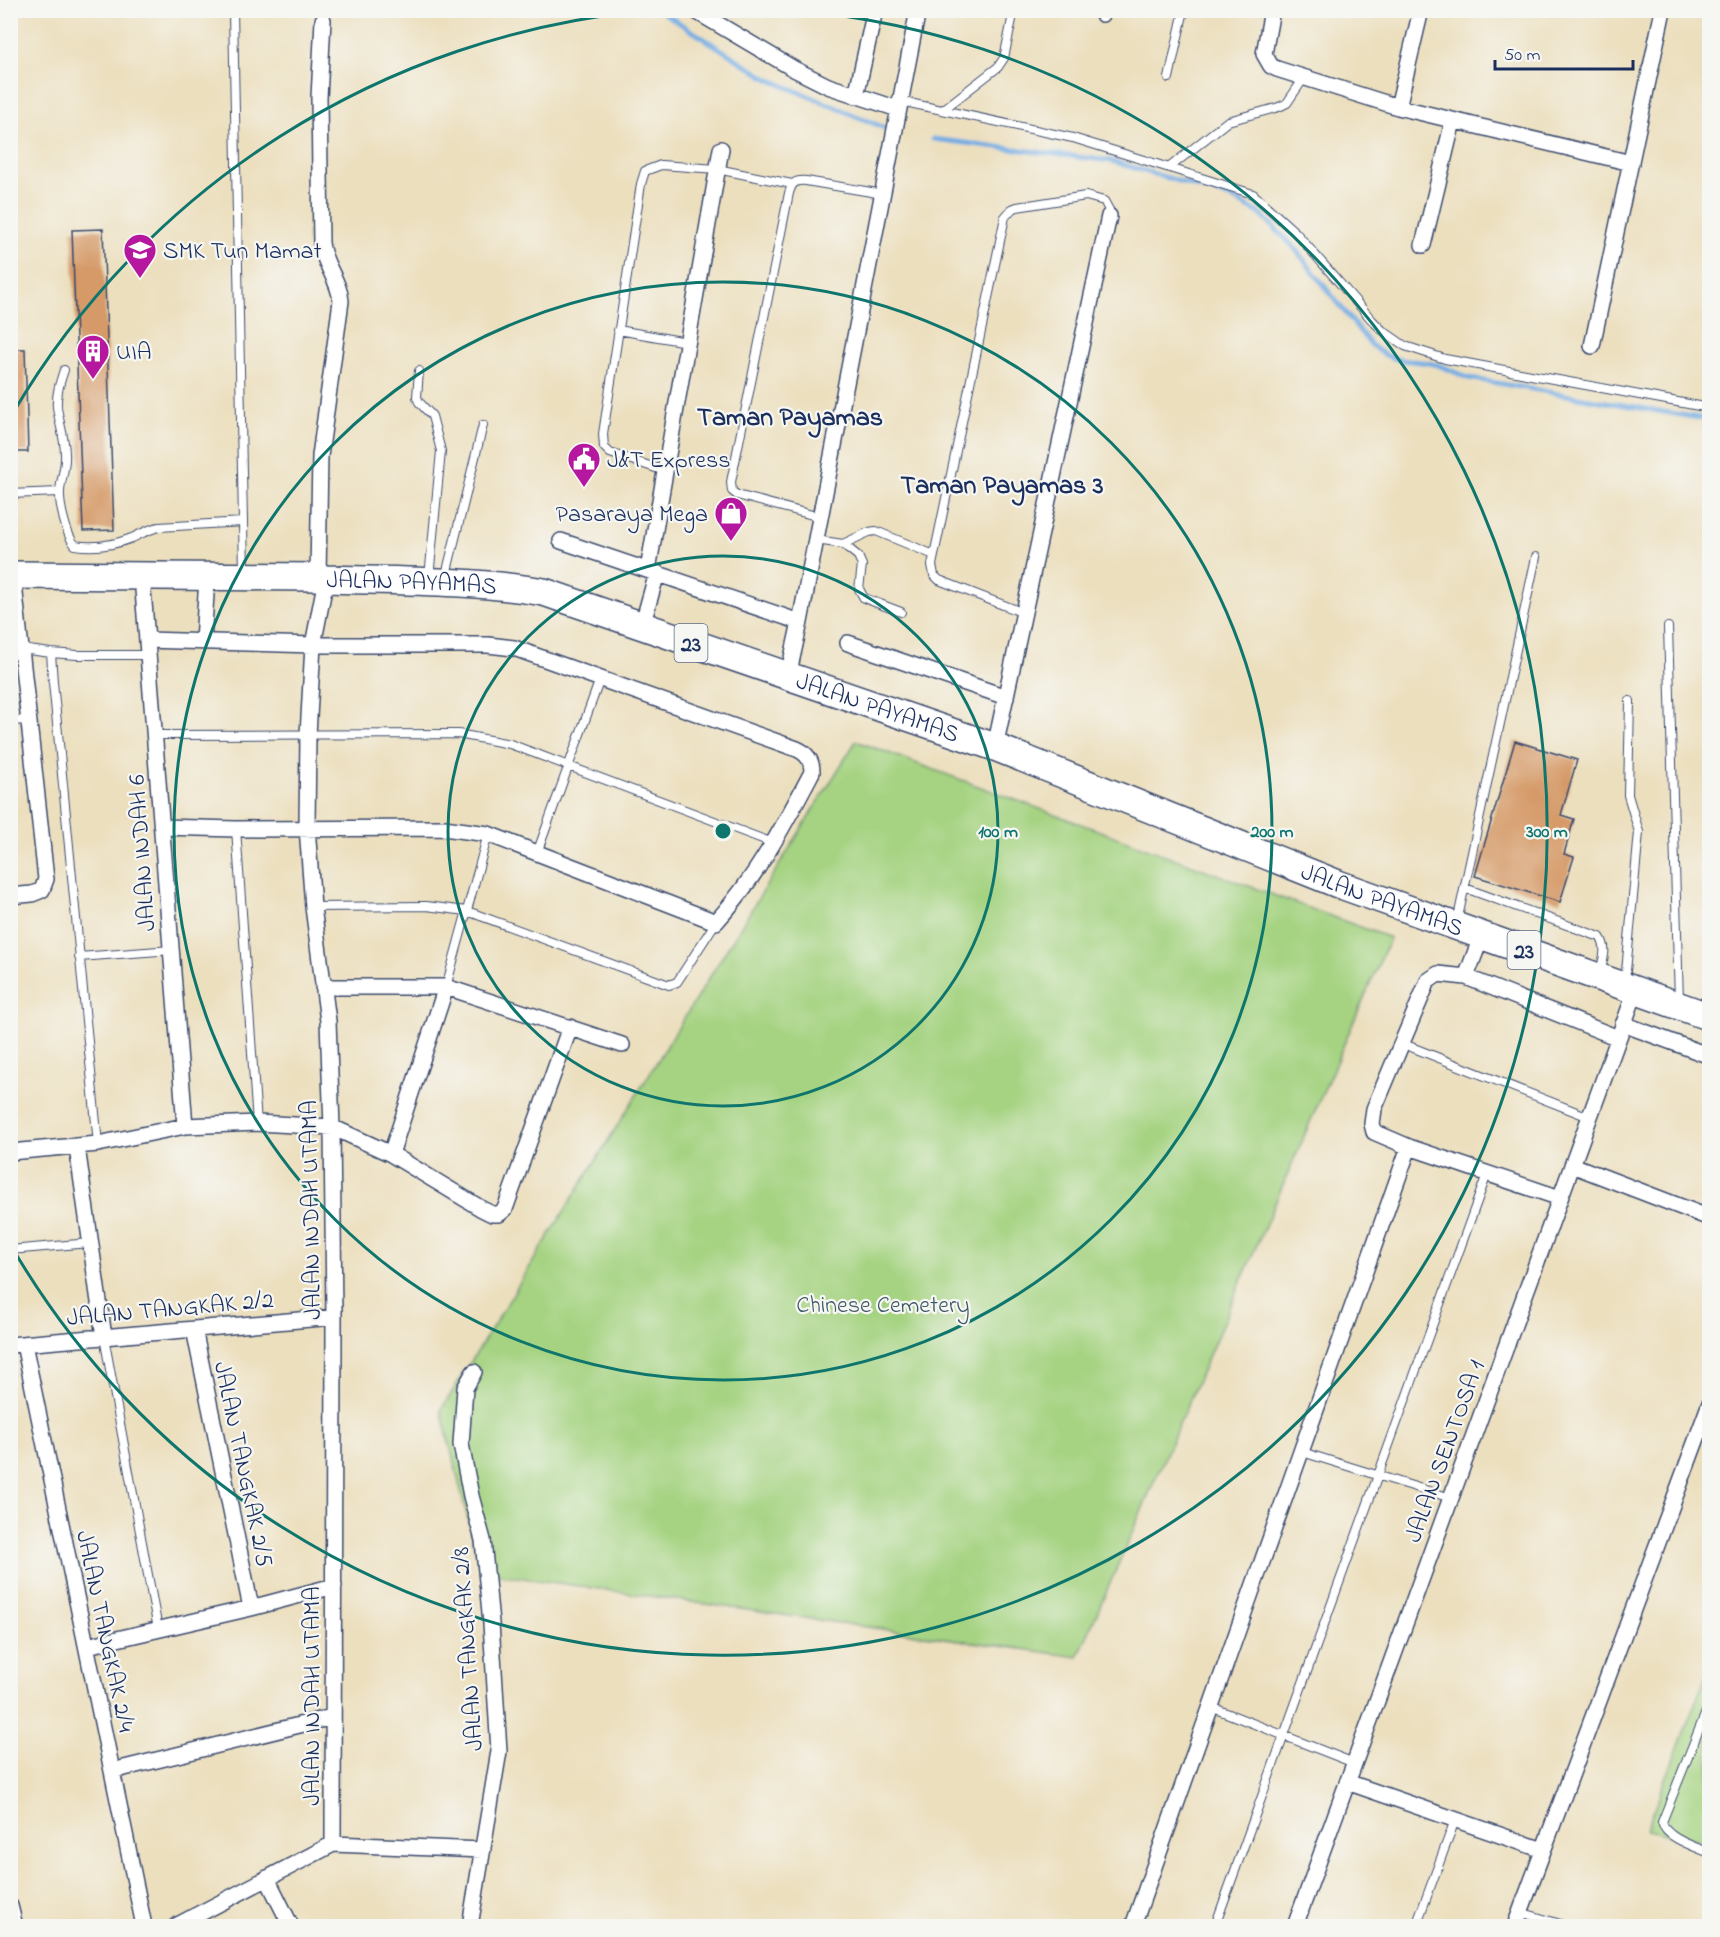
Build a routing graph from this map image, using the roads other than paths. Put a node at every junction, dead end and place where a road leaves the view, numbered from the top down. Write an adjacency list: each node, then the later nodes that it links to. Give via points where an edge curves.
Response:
1 (233, 10): 37 (lane)
2 (694, 10): 13 (street, via 794,69)
3 (875, 10): 13 (street)
4 (918, 10): 14 (street)
5 (1014, 10): 16 (lane, via 1004,58 998,67)
6 (1184, 10): 11 (lane)
7 (1272, 10): 12 (street, via 1264,47 1266,61)
8 (1421, 10): 15 (street)
9 (1663, 10): 19 (street)
10 (323, 20): 48 (street, JALAN INDAH UTAMA, via 319,99 321,243 341,301 320,456)
11 (1169, 78)
12 (1304, 78): 15 (street); 20 (lane, via 1287,103 1228,121)
13 (856, 96): 14 (street)
14 (899, 105): 16 (lane); 23 (street)
15 (1398, 107): 17 (street)
16 (944, 109): 20 (lane, via 1073,138)
17 (1453, 121): 19 (street); 25 (street)
18 (721, 149): 21 (street)
19 (1631, 163): 28 (street)
20 (1170, 167): 31 (lane, via 1253,194 1296,233 1372,320 1405,346 1444,359)
21 (717, 170): 22 (lane); 26 (lane, via 662,165 645,171); 27 (street)
22 (792, 184): 23 (lane, via 798,180); 36 (lane, via 731,482 737,495)
23 (883, 194): 36 (street)
24 (1109, 216): 41 (lane, via 1104,201 1086,196 1017,207 1008,212); 51 (street)
25 (1424, 245)
26 (618, 330): 27 (lane); 33 (lane, via 604,447 609,453)
27 (687, 342): 33 (street)
28 (1592, 346)
29 (64, 370): 34 (lane, via 57,398 65,452)
30 (419, 371): 49 (lane, via 418,402 432,416 441,451)
31 (1710, 408)
32 (483, 425): 49 (lane)
33 (665, 471): 43 (street)
34 (59, 492): 35 (lane); 37 (lane, via 70,539 83,546 119,543 159,527)
35 (10, 494)
36 (820, 518): 38 (street)
37 (243, 522): 45 (lane)
38 (816, 540): 40 (lane); 52 (street)
39 (561, 541): 43 (street)
40 (843, 544): 41 (lane, via 876,531); 50 (lane, via 861,560 859,589 864,598)
41 (934, 555): 51 (lane, via 933,571 939,580)
42 (1536, 557): 77 (lane)
43 (652, 572): 52 (street); 53 (street)
44 (12, 575): 46 (highway, JALAN PAYAMAS / 23); 59 (street)
45 (244, 576): 47 (highway, JALAN PAYAMAS / 23); 48 (highway, JALAN PAYAMAS / 23)
46 (142, 577): 47 (highway, JALAN PAYAMAS / 23); 58 (street, JALAN INDAH 6)
47 (207, 578): 55 (street)
48 (322, 578): 49 (highway, JALAN PAYAMAS / 23); 57 (street, JALAN INDAH UTAMA)
49 (437, 583): 53 (highway, JALAN PAYAMAS / 23, via 544,592)
50 (901, 612)
51 (1024, 613): 63 (street)
52 (800, 622): 61 (street)
53 (642, 626): 61 (highway, JALAN PAYAMAS / 23)
54 (1668, 627): 91 (lane)
55 (203, 642): 57 (street); 58 (street)
56 (848, 643): 63 (street)
57 (313, 645): 62 (street, via 514,648); 68 (street, JALAN INDAH UTAMA)
58 (148, 647): 60 (lane, via 77,655); 67 (street, JALAN INDAH 6)
59 (21, 649): 60 (lane); 65 (street)
60 (51, 653): 85 (lane)
61 (788, 676): 69 (highway, JALAN PAYAMAS / 23)
62 (600, 679): 70 (lane); 75 (street, via 804,752 812,772)
63 (1006, 697): 69 (street)
64 (1630, 701): 90 (lane, via 1628,795 1639,832)
65 (28, 720): 66 (lane); 78 (street, via 46,879 42,890)
66 (10, 721)
67 (155, 735): 68 (lane); 71 (street, JALAN INDAH 6)
68 (308, 735): 70 (lane, via 458,734 510,744); 72 (street, JALAN INDAH UTAMA)
69 (995, 747): 82 (highway, JALAN PAYAMAS / 23, via 1338,884)
70 (569, 766): 75 (lane); 76 (lane)
71 (162, 827): 73 (street); 84 (street, JALAN INDAH 6)
72 (307, 827): 73 (street); 74 (street, via 444,828); 79 (street, JALAN INDAH UTAMA)
73 (236, 829): 99 (lane)
74 (488, 834): 76 (street); 80 (lane)
75 (774, 844): 81 (street, via 739,897)
76 (537, 853): 81 (street)
77 (1465, 888): 82 (lane); 87 (lane, via 1596,934 1605,945)
78 (10, 896)
79 (313, 907): 80 (lane, via 426,906); 88 (street, JALAN INDAH UTAMA)
80 (467, 911): 81 (lane, via 669,985 677,982); 89 (lane)
81 (717, 922)
82 (1456, 926): 83 (highway, JALAN PAYAMAS / 23)
83 (1482, 935): 86 (street); 87 (highway, JALAN PAYAMAS / 23)
84 (172, 950): 85 (lane); 100 (street, JALAN INDAH 6)
85 (79, 957): 102 (lane)
86 (1466, 977): 94 (street); 95 (street, via 1438,974 1428,981)
87 (1599, 977): 90 (highway, JALAN PAYAMAS / 23)
88 (323, 987): 89 (street); 101 (street, JALAN INDAH UTAMA)
89 (446, 987): 93 (street); 106 (street)
90 (1630, 988): 91 (highway, JALAN PAYAMAS / 23); 94 (street, JALAN SENTOSA 1)
91 (1678, 1006): 92 (highway, JALAN PAYAMAS / 23)
92 (1710, 1017)
93 (570, 1028): 96 (street); 106 (street, via 503,1212 492,1214 482,1209)
94 (1621, 1031): 97 (street); 98 (street, JALAN SENTOSA 1)
95 (1401, 1043): 98 (lane); 104 (street, via 1377,1100 1372,1124 1374,1132)
96 (622, 1045)
97 (1710, 1056)
98 (1589, 1117): 107 (street, JALAN SENTOSA 1)
99 (256, 1123): 100 (street); 101 (street)
100 (185, 1126): 102 (street)
101 (332, 1127): 106 (street); 113 (street, JALAN INDAH UTAMA)
102 (98, 1144): 103 (street)
103 (77, 1147): 105 (street); 111 (street)
104 (1409, 1147): 108 (street); 119 (street)
105 (10, 1152)
106 (391, 1154)
107 (1572, 1165): 109 (street, JALAN SENTOSA 1); 110 (street)
108 (1487, 1174): 109 (street); 120 (lane)
109 (1560, 1198): 121 (street, JALAN SENTOSA 1)
110 (1710, 1218)
111 (90, 1243): 112 (lane); 115 (street)
112 (10, 1250)
113 (334, 1317): 114 (street, JALAN TANGKAK 2/2); 122 (street, JALAN INDAH UTAMA)
114 (194, 1329): 115 (street, JALAN TANGKAK 2/2); 123 (street, JALAN TANGKAK 2/5)
115 (104, 1337): 116 (street, JALAN TANGKAK 2/2); 124 (lane)
116 (17, 1345): 125 (street, JALAN TANGKAK 2/4)
117 (474, 1372): 135 (street, JALAN TANGKAK 2/8, via 465,1389 461,1444 483,1540 499,1751)
118 (1710, 1403): 136 (street)
119 (1302, 1452): 120 (lane); 127 (street)
120 (1378, 1476): 121 (lane); 129 (lane)
121 (1451, 1498): 130 (street, JALAN SENTOSA 1)
122 (334, 1586): 123 (street); 128 (street, JALAN INDAH UTAMA)
123 (251, 1608): 124 (street)
124 (158, 1629): 125 (street)
125 (87, 1646): 131 (street, JALAN TANGKAK 2/4)
126 (1710, 1702): 137 (lane, via 1662,1822 1670,1835)
127 (1211, 1707): 129 (lane); 146 (street)
128 (332, 1717): 131 (street); 134 (street, JALAN INDAH UTAMA)
129 (1285, 1736): 130 (lane); 147 (lane)
130 (1354, 1763): 132 (street, JALAN SENTOSA 1)
131 (112, 1771): 142 (street, JALAN TANGKAK 2/4)
132 (1347, 1782): 133 (street); 148 (street, JALAN SENTOSA 1)
133 (1455, 1820): 136 (street); 149 (lane)
134 (333, 1844): 135 (street); 138 (street)
135 (483, 1850): 145 (street, JALAN TANGKAK 2/8)
136 (1543, 1850): 140 (street)
137 (1710, 1853)
138 (267, 1878): 143 (street); 144 (street)
139 (10, 1906): 141 (street)
140 (1518, 1919): 150 (lane)
141 (15, 1926)
142 (144, 1926)
143 (176, 1926)
144 (291, 1926)
145 (470, 1926)
146 (1133, 1926)
147 (1215, 1926)
148 (1295, 1926)
149 (1416, 1926)
150 (1567, 1926)

